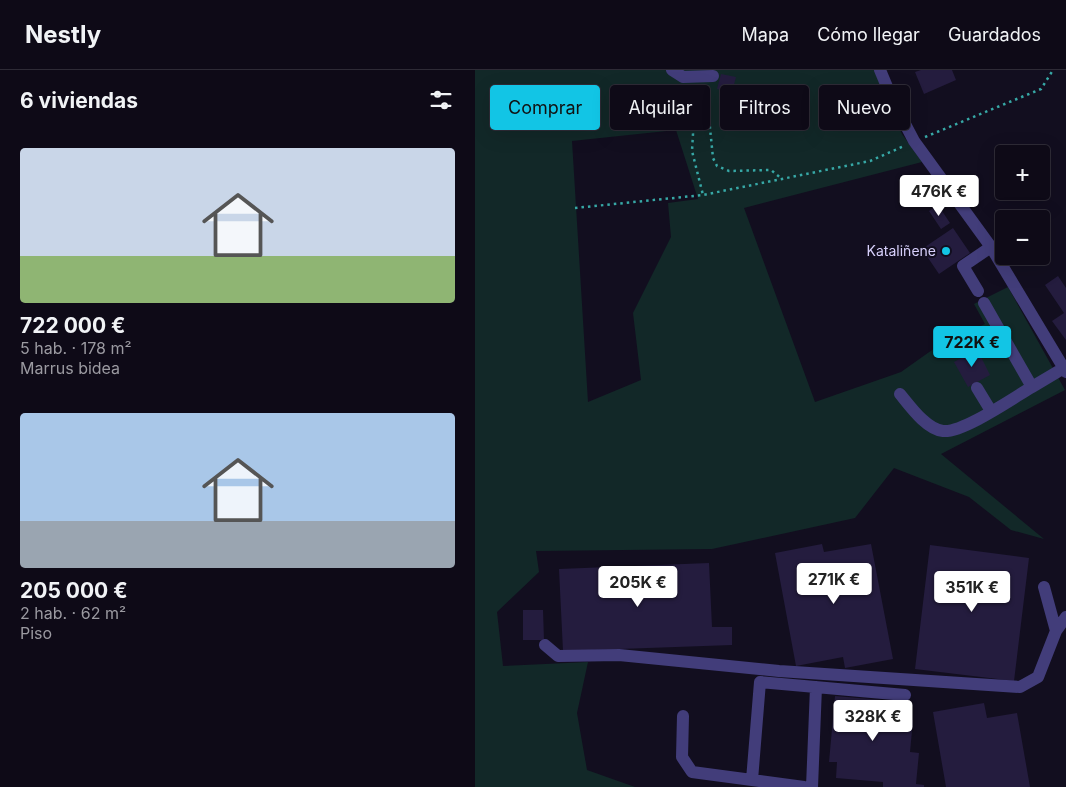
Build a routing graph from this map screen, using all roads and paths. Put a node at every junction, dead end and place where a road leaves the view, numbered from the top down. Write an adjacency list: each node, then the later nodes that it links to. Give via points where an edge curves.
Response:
1 (672, 70): 5 (street, via 683,77)
2 (879, 70): 6 (street)
3 (1053, 70): 6 (path, via 1041,89)
4 (713, 76): 5 (street)
5 (695, 78): 7 (path, via 707,98 713,158 717,166 729,171 771,170); 8 (path, via 686,85 686,99 691,111 692,151)
6 (914, 141): 7 (path, via 869,160); 10 (street)
7 (782, 179): 8 (path)
8 (703, 195): 9 (path)
9 (575, 208)
10 (991, 247): 11 (street, via 963,266); 13 (street)
11 (978, 291)
12 (984, 303): 14 (street)
13 (1065, 370): 14 (street)
14 (1032, 387): 17 (street)
15 (977, 388): 17 (street)
16 (900, 394): 17 (street, via 921,420 942,431 959,429)
17 (991, 411)
18 (1044, 587): 20 (street)
19 (1066, 618): 20 (street)
20 (1055, 631): 21 (street, via 1037,677 1020,687 779,671 619,655 558,656)
21 (545, 645)
22 (816, 687): 23 (street); 25 (street, via 759,682); 27 (street)
23 (905, 695)
24 (683, 716): 25 (street, via 682,757 692,772)
25 (752, 780): 26 (street)
26 (804, 787)
27 (812, 787)

